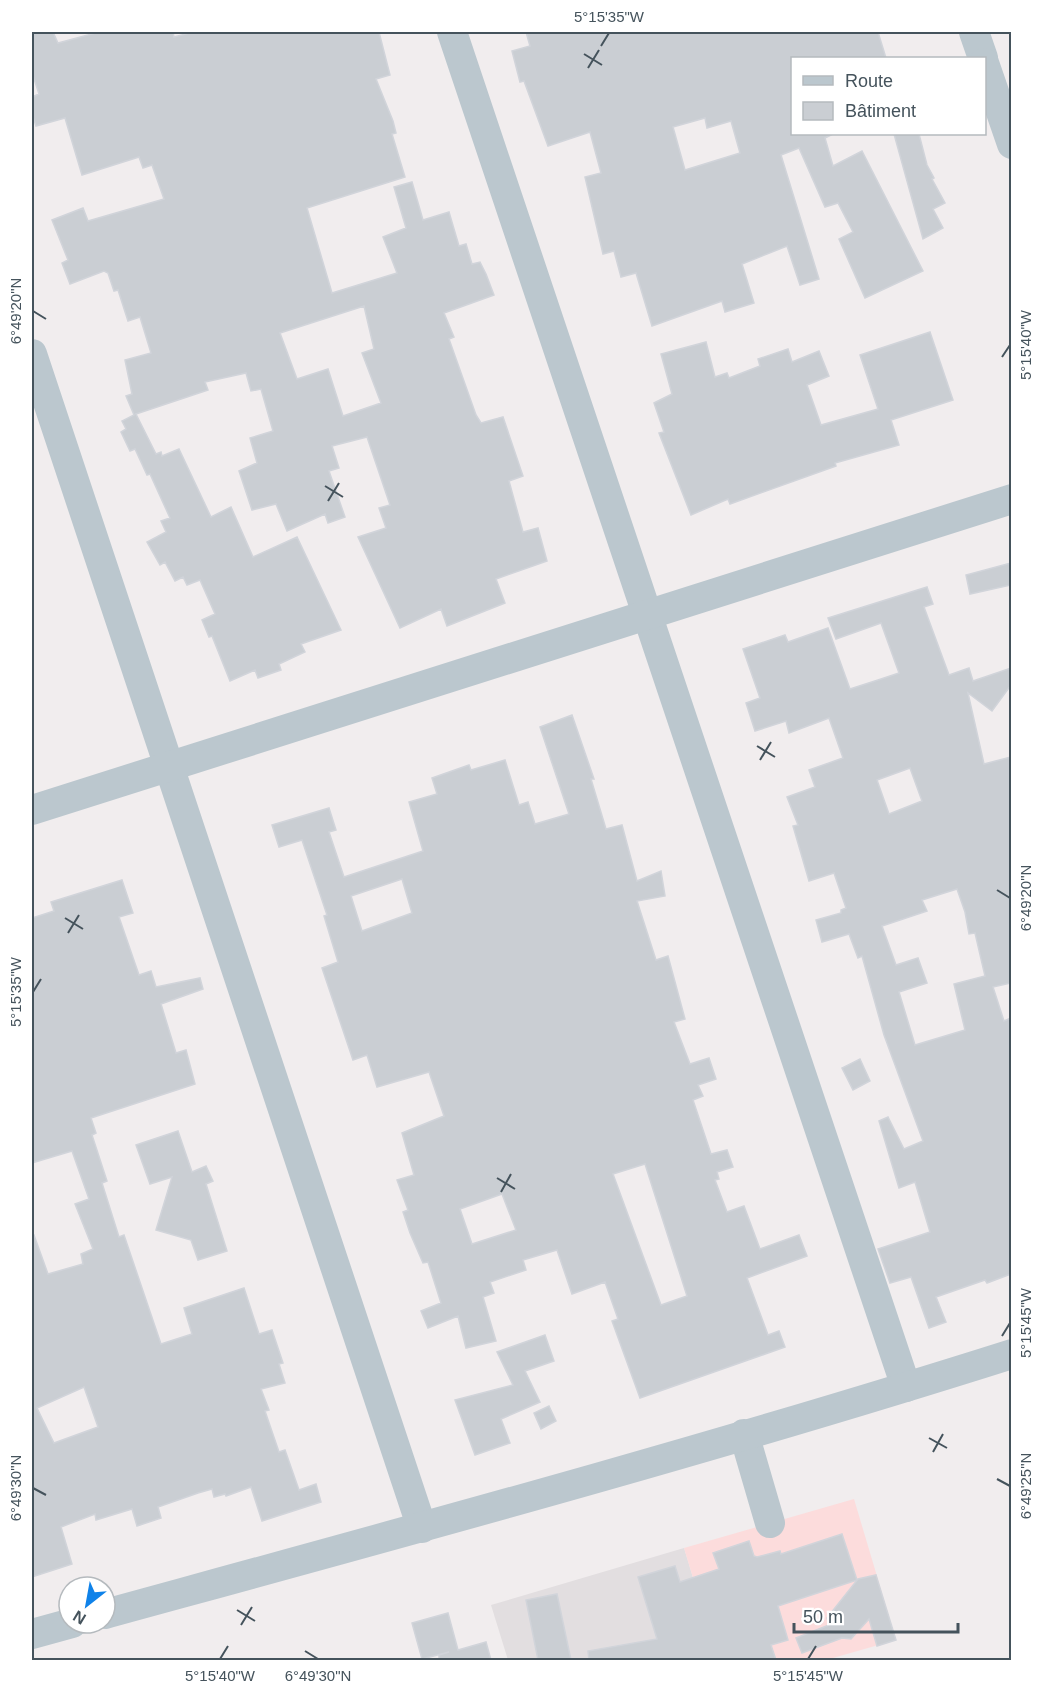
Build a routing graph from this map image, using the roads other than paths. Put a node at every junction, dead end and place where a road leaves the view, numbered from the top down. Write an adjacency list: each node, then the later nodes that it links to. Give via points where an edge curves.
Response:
1 (452, 32): 8 (street)
2 (974, 32): 3 (street)
3 (983, 57)
4 (986, 69): 5 (street)
5 (1011, 144)
6 (32, 354): 9 (street)
7 (1011, 499): 8 (street)
8 (648, 615): 9 (street); 12 (street)
9 (169, 766): 10 (street); 15 (street)
10 (32, 810)
11 (1011, 1354): 12 (street)
12 (906, 1387): 13 (street)
13 (744, 1434): 14 (street); 15 (street)
14 (770, 1523)
15 (422, 1528): 16 (street)
16 (117, 1611)
17 (57, 1627): 18 (street)
18 (32, 1634)

